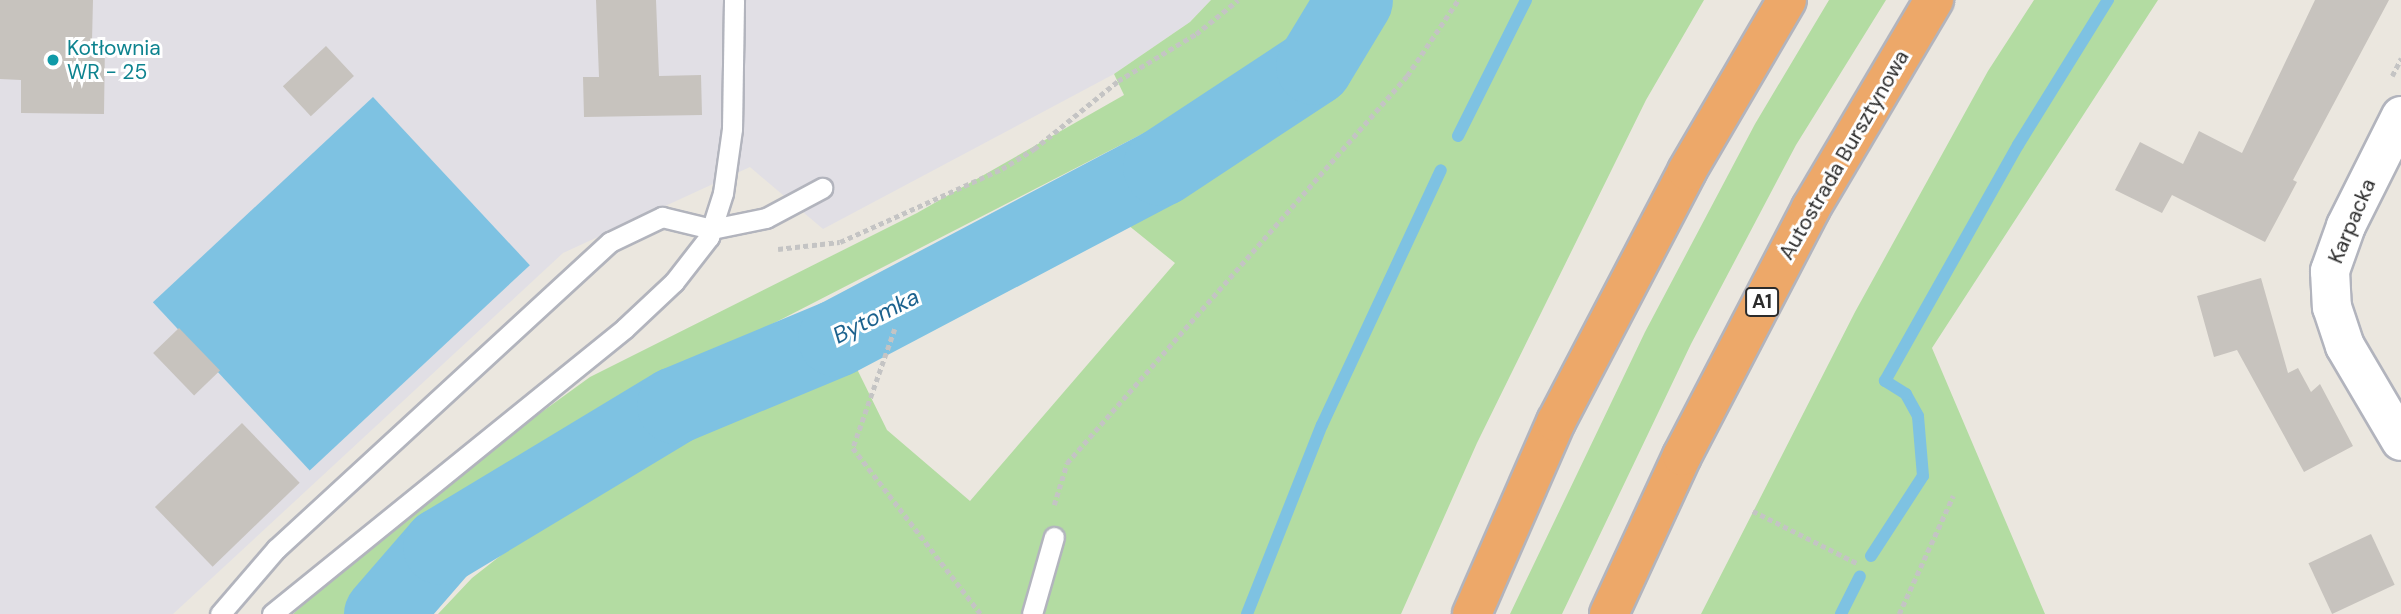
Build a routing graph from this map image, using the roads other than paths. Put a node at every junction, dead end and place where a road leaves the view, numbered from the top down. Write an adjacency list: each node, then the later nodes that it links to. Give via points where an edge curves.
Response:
1 (734, 0): 6 (lane, via 732,130 723,193)
2 (1787, 0): 12 (highway, via 1687,171 1556,422)
3 (1934, 0): 13 (highway, Autostrada Bursztynowa / A1, via 1811,208 1682,456)
4 (2401, 116): 7 (street, Karpacka, via 2346,226 2330,271 2332,307 2345,346)
5 (822, 188): 6 (lane, via 766,218)
6 (712, 229): 9 (lane, via 662,217 610,242 276,549); 10 (lane, via 674,282 625,328)
7 (2401, 441)
8 (1054, 537): 11 (lane)
9 (220, 614)
10 (272, 614)
11 (1032, 614)
12 (1472, 614)
13 (1609, 614)

